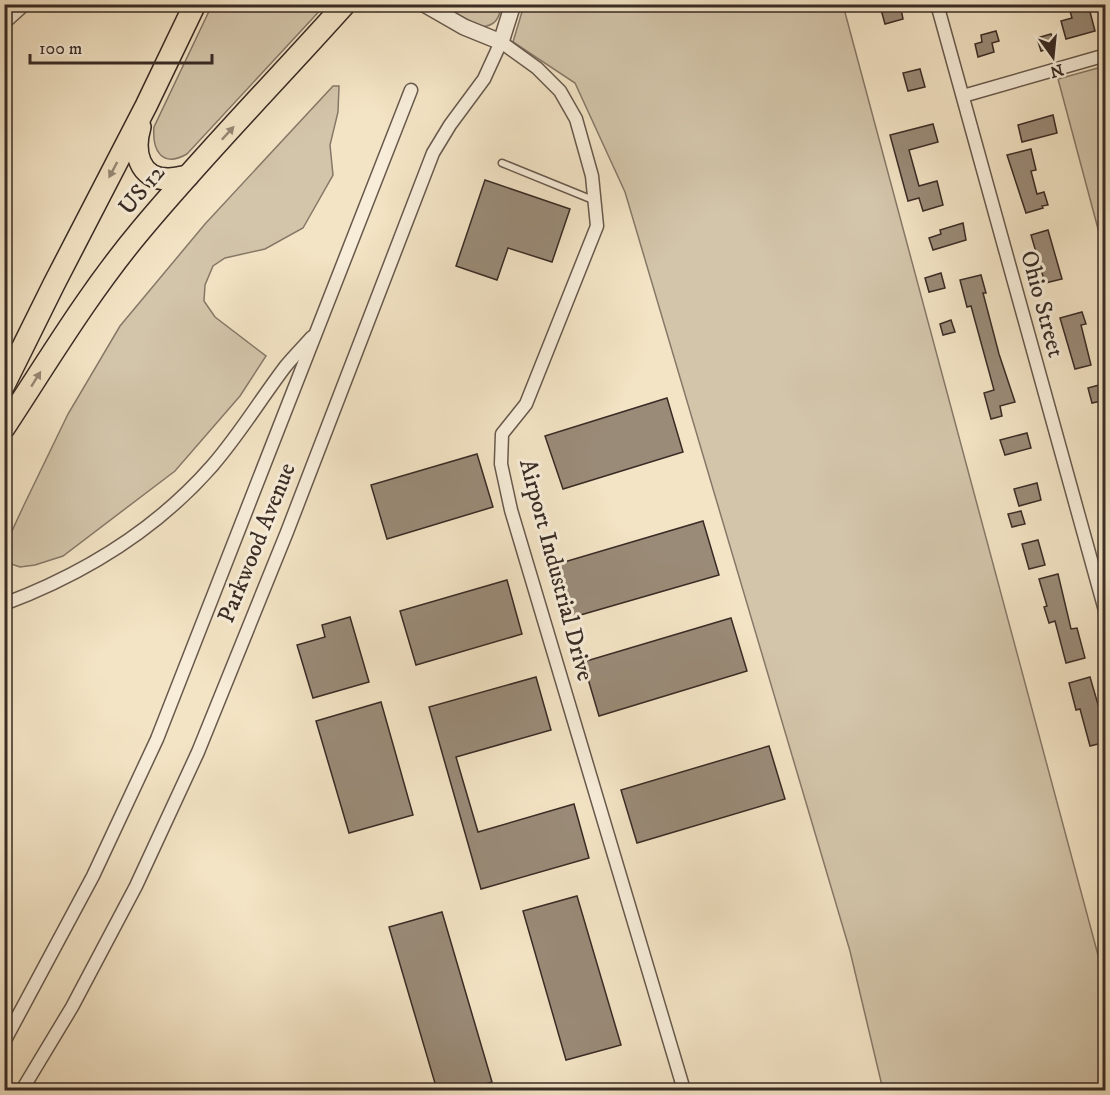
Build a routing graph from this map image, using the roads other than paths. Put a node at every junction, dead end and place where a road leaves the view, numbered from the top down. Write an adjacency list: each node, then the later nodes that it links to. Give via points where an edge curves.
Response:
1 (25, 4): 7 (street)
2 (195, 4): 12 (highway, US 12 / US 12)
3 (345, 4): 14 (highway, US 12 / US 12, one-way to 3)
4 (424, 4): 8 (street, Airport Industrial Drive)
5 (513, 4): 8 (street, Parkwood Avenue)
6 (937, 4): 11 (street, Ohio Street)
7 (4, 23)
8 (501, 42): 15 (street, Airport Industrial Drive, via 560,91 579,128); 22 (street, Parkwood Avenue, via 484,79 433,153 198,752 136,886 72,1007)
9 (1106, 55): 11 (street)
10 (411, 90): 16 (street)
11 (963, 96): 20 (street, Ohio Street)
12 (146, 106): 14 (highway, via 136,140 143,168 159,178); 17 (highway, US 12 / US 12, one-way to 17)
13 (502, 163): 15 (lane)
14 (188, 176): 18 (highway, US 12 / US 12, one-way to 14, via 114,264)
15 (596, 201): 23 (street, Airport Industrial Drive, via 597,226 526,404 502,434 501,464 511,510)
16 (318, 330): 19 (street, via 285,367 211,467 150,525 72,576); 21 (street, via 157,739 93,876)
17 (4, 385)
18 (4, 429)
19 (4, 604)
20 (1106, 614)
21 (4, 1042)
22 (22, 1090)
23 (684, 1090)

